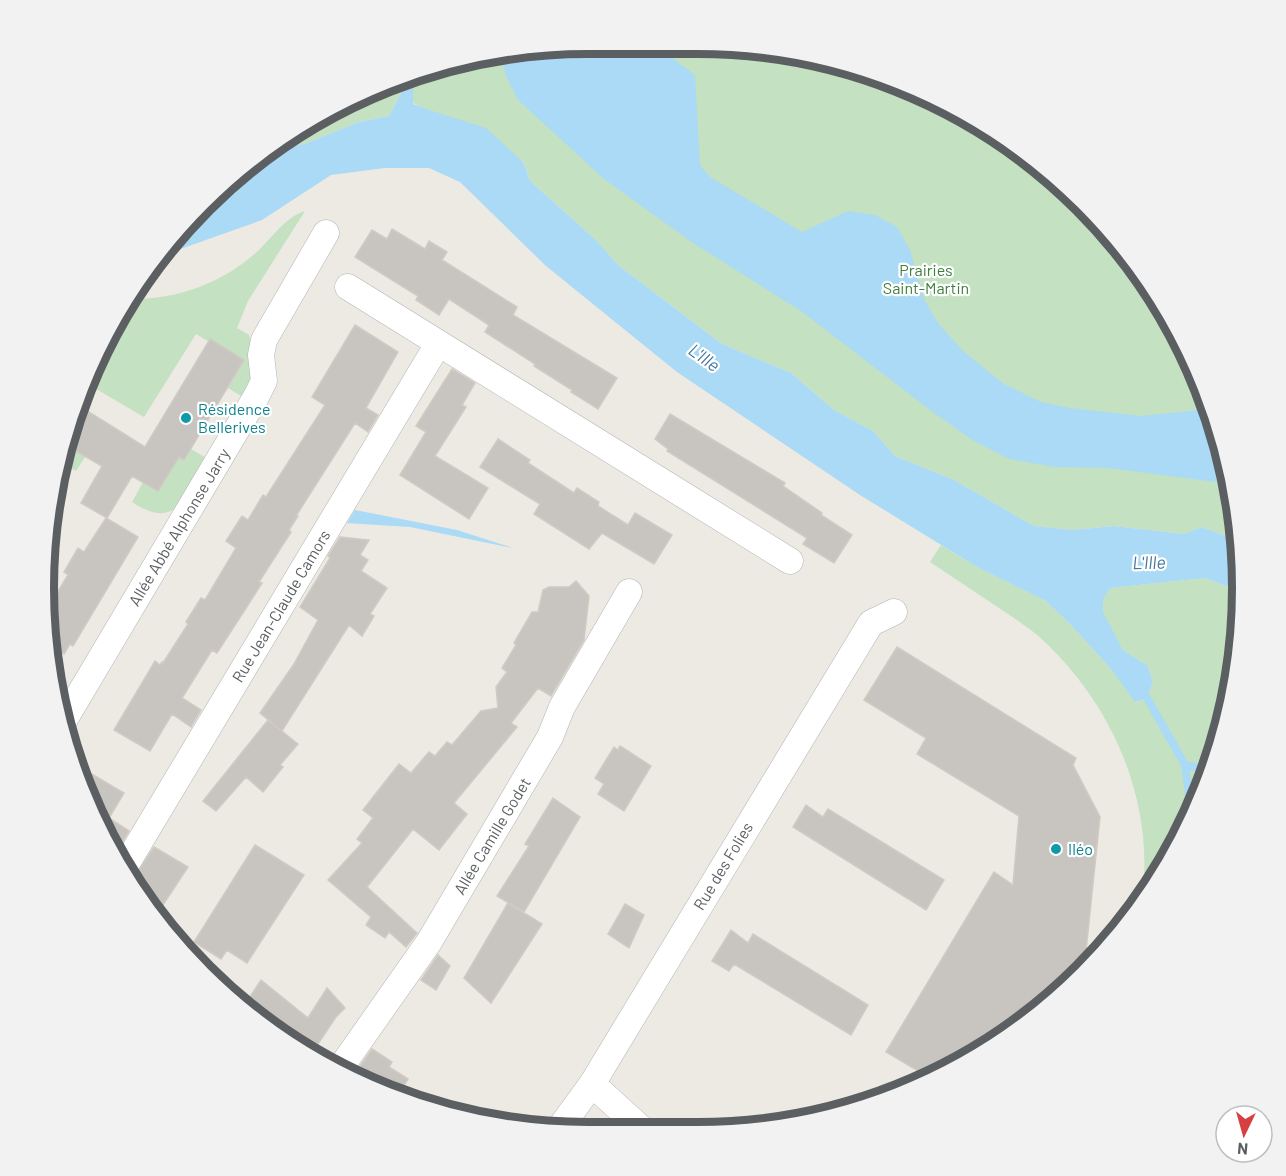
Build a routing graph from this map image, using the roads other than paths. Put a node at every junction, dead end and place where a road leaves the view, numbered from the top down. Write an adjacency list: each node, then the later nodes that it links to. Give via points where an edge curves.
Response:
1 (326, 233): 7 (street, Allée Abbé Alphonse Jarry, via 264,340 264,381 256,397)
2 (348, 287): 3 (street)
3 (438, 344): 4 (street); 8 (street, Rue Jean-Claude Camors)
4 (789, 561)
5 (629, 592): 9 (street, Allée Camille Godet, via 562,707 550,737 429,942)
6 (894, 612): 10 (street, Rue des Folies, via 871,623)
7 (69, 712)
8 (129, 860)
9 (344, 1063)
10 (592, 1084): 11 (street, Rue des Folies); 12 (street)
11 (565, 1121)
12 (634, 1122)

